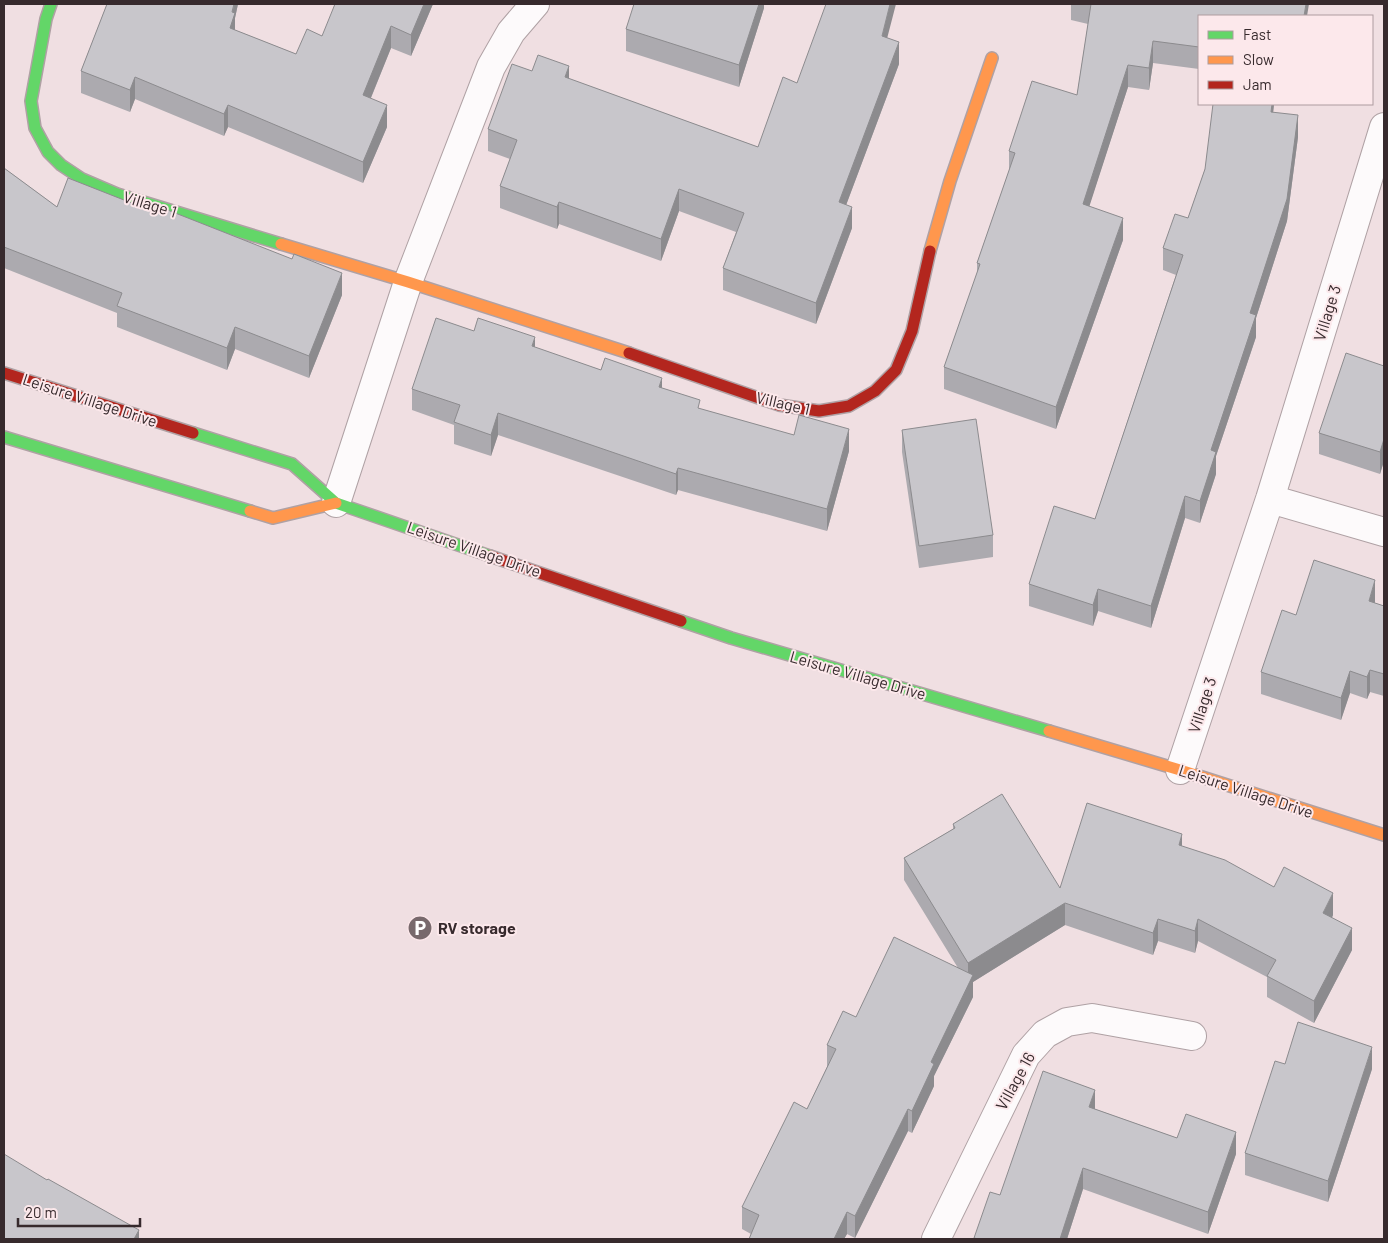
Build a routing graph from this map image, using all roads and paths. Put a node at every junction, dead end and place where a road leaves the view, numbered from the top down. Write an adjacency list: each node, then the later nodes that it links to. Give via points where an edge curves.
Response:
1 (51, 4): 5 (street, Village 1, via 31,102 35,128 48,152 60,165 82,179 117,194)
2 (535, 4): 5 (street, via 510,32 491,67)
3 (992, 58): 5 (street, Village 1, via 950,180 912,331 896,370 875,391 849,406 820,411 779,405)
4 (1384, 127): 8 (street, Village 3)
5 (408, 282): 9 (street)
6 (4, 373): 9 (street, Leisure Village Drive, via 292,464)
7 (4, 437): 9 (street, via 273,518)
8 (1270, 499): 10 (street); 11 (street, Village 3)
9 (336, 503): 11 (street, Leisure Village Drive, via 731,638)
10 (1384, 532)
11 (1180, 770): 12 (street, Leisure Village Drive)
12 (1384, 835)
13 (1192, 1036): 14 (street, Village 16, via 1092,1018 1067,1022 1045,1034 1026,1055)
14 (936, 1239)

